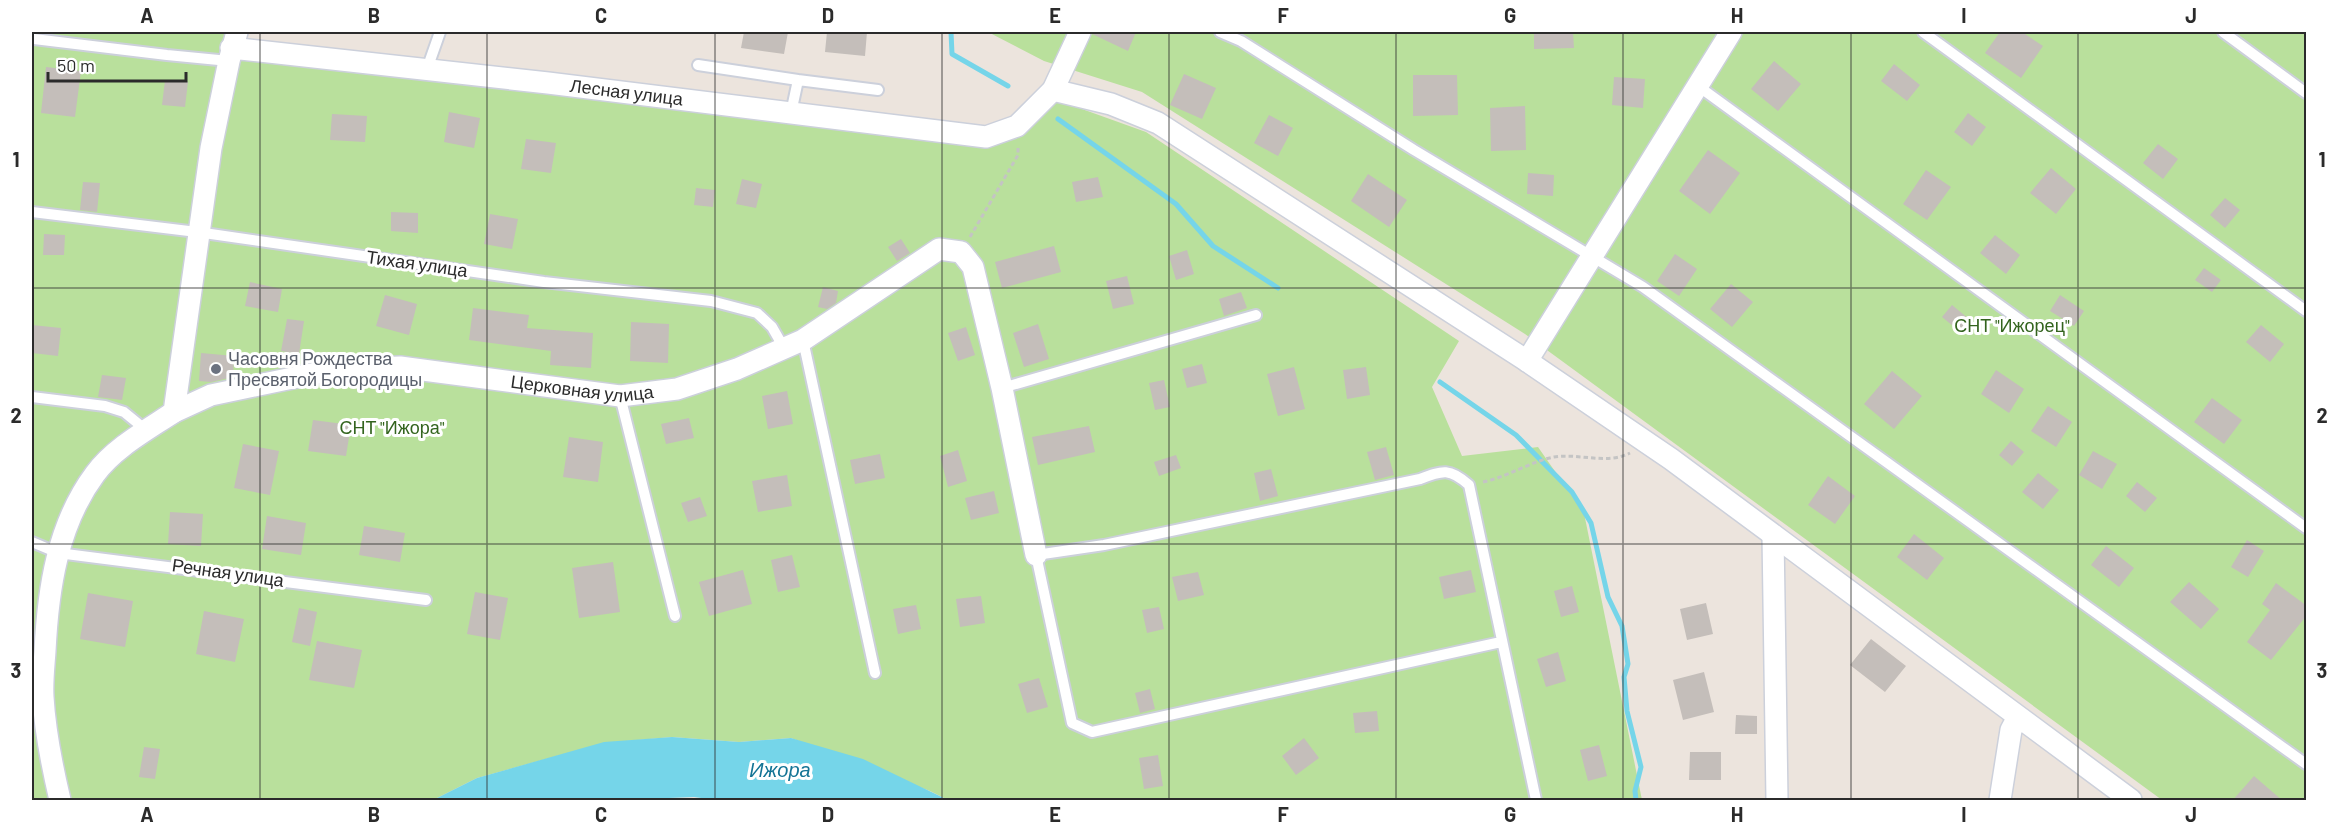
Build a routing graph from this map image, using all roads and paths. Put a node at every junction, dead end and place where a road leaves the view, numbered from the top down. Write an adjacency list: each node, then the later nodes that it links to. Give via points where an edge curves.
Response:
1 (440, 32): 10 (lane)
2 (1080, 32): 14 (street)
3 (1220, 32): 21 (lane, via 1241,41)
4 (1731, 32): 12 (street)
5 (1923, 32): 22 (lane)
6 (2223, 32): 15 (lane)
7 (34, 39): 8 (lane, via 167,55)
8 (232, 47): 10 (street, Лесная улица); 19 (street)
9 (698, 65): 11 (lane)
10 (427, 69): 16 (street, Лесная улица)
11 (798, 80): 13 (lane); 16 (lane)
12 (1698, 86): 21 (street); 33 (lane)
13 (878, 90)
14 (1053, 90): 17 (street); 25 (street, via 1111,104 1158,123)
15 (2307, 93)
16 (791, 113): 17 (street, Лесная улица, via 986,137)
17 (1017, 126): 20 (path, via 1018,155)
18 (32, 212): 19 (lane, Тихая улица)
19 (197, 232): 24 (lane, Тихая улица, via 544,282 711,301 757,313); 29 (street)
20 (961, 252): 24 (street, Церковная улица, via 939,249); 26 (street, via 973,267)
21 (1591, 258): 25 (street); 43 (lane, via 1643,287)
22 (2307, 311)
23 (1256, 315): 26 (lane)
24 (794, 344): 27 (street, Церковная улица, via 677,389); 41 (lane)
25 (1527, 361): 31 (street)
26 (1002, 388): 37 (street)
27 (620, 396): 29 (street, Церковная улица, via 400,367 331,370 279,380 211,395); 39 (lane)
28 (32, 397): 30 (lane, via 105,406 124,412)
29 (174, 412): 30 (street, Церковная улица)
30 (146, 430): 36 (street, Церковная улица, via 96,473 77,504)
31 (1646, 442): 32 (path, via 1627,455 1612,459 1553,457 1497,479); 34 (street)
32 (1469, 485): 37 (lane, via 1458,475 1443,471 1116,543); 40 (lane)
33 (2307, 528)
34 (1773, 535): 42 (street); 46 (street)
35 (32, 542): 36 (lane, Речная улица)
36 (58, 553): 38 (lane, Речная улица); 44 (street, Церковная улица, via 50,588 42,695)
37 (1036, 555): 40 (lane, via 1072,723 1092,732)
38 (426, 600)
39 (675, 616)
40 (1501, 642): 45 (lane)
41 (875, 673)
42 (2018, 717): 47 (street, via 2011,730); 48 (street)
43 (2307, 764)
44 (60, 801)
45 (1536, 801)
46 (1777, 801)
47 (2000, 801)
48 (2131, 801)

